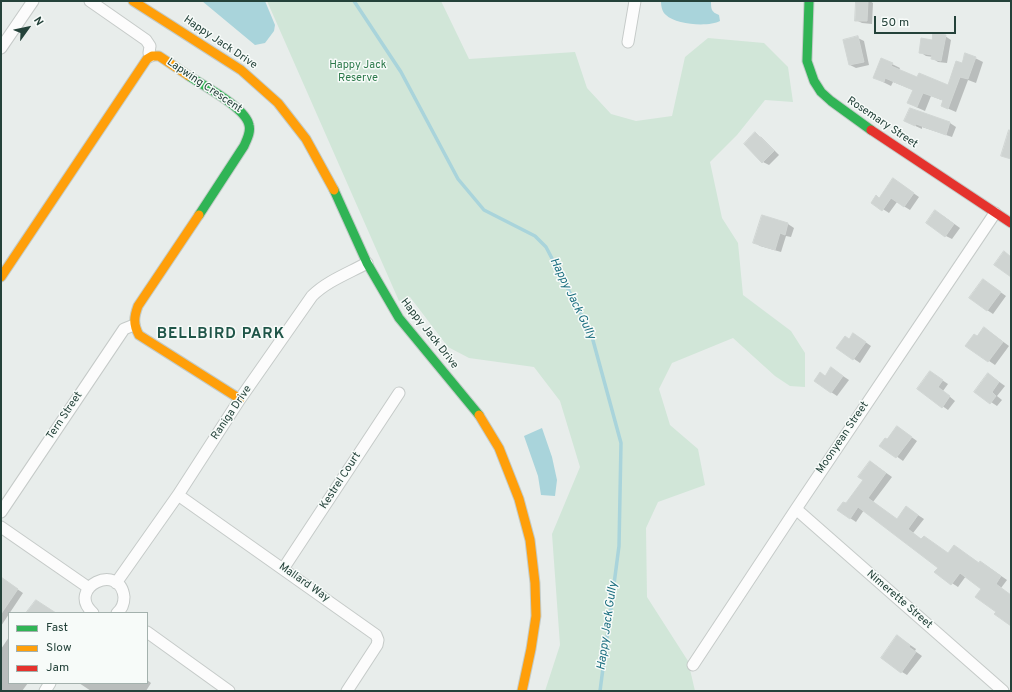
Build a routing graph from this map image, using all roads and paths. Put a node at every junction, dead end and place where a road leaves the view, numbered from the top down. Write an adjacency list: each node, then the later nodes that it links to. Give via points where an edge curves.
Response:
1 (33, 1): 7 (street)
2 (90, 1): 8 (street, via 146,40 150,46)
3 (134, 1): 11 (street, Happy Jack Drive, via 242,70 278,103 310,146 339,200)
4 (635, 1): 6 (street)
5 (809, 1): 9 (street, Rosemary Street, via 807,61 811,76 823,95)
6 (628, 42)
7 (1, 48)
8 (151, 56): 12 (street); 13 (street, Lapwing Crescent, via 159,56 238,108 246,115 250,130 244,146 138,306 134,315)
9 (995, 213): 10 (street, Rosemary Street); 17 (street, Moonyean Street)
10 (1011, 223)
11 (367, 263): 15 (street, Raniga Drive, via 319,289 312,296); 29 (street, Happy Jack Drive, via 399,318 478,414 499,448 519,499 530,540 536,616)
12 (1, 278)
13 (134, 325): 15 (street, via 139,335); 18 (street, Tern Street, via 124,329)
14 (399, 393): 20 (street, Kestrel Court)
15 (240, 399): 16 (street, Raniga Drive)
16 (178, 495): 20 (street, Mallard Way); 21 (street, Raniga Drive)
17 (796, 509): 26 (street, Moonyean Street); 30 (street, Nimerette Street)
18 (1, 512)
19 (1, 527): 22 (street)
20 (284, 569): 28 (street, Mallard Way, via 376,634 377,646)
21 (116, 583): 22 (street, via 104,579); 24 (street, via 121,588 124,600)
22 (88, 588): 23 (street, via 86,600)
23 (92, 612)
24 (119, 612)
25 (148, 633): 27 (street)
26 (693, 665)
27 (229, 691)
28 (347, 691)
29 (522, 691)
30 (1002, 691)

